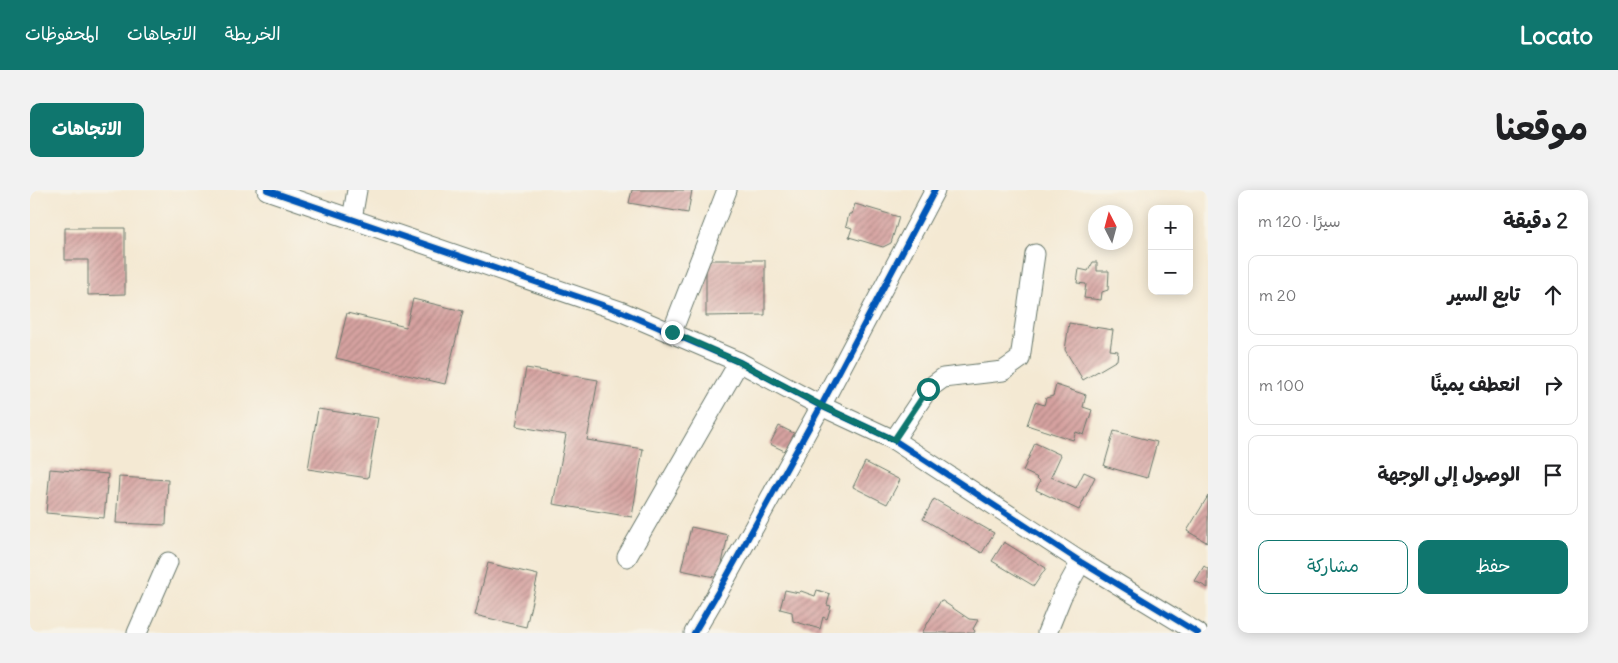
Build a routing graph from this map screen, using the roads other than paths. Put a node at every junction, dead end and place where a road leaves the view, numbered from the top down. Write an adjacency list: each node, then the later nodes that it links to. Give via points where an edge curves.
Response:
1 (267, 190): 5 (street)
2 (357, 190): 5 (street)
3 (726, 190): 7 (street)
4 (935, 190): 9 (street)
5 (352, 219): 7 (street, via 569,292)
6 (1035, 254): 10 (street, via 1020,359 1003,372 943,378 928,389)
7 (672, 332): 8 (street)
8 (739, 362): 9 (street); 11 (street)
9 (822, 406): 10 (street); 15 (street)
10 (894, 440): 13 (street)
11 (627, 557)
12 (168, 562): 14 (street)
13 (1081, 562): 16 (street); 17 (street)
14 (137, 633)
15 (694, 633)
16 (1047, 633)
17 (1198, 633)

